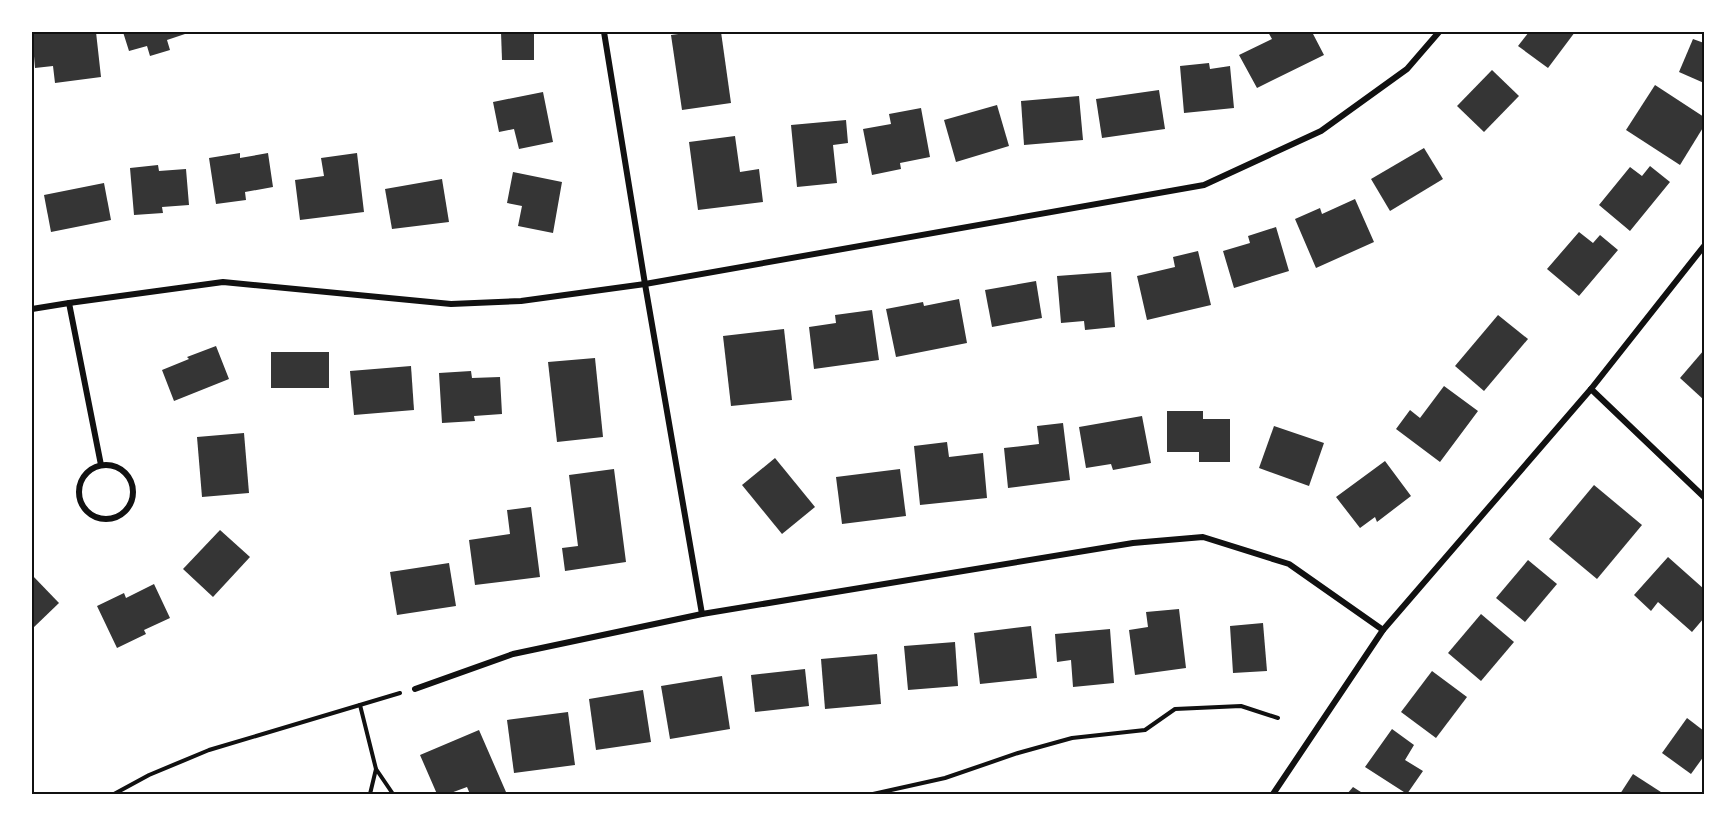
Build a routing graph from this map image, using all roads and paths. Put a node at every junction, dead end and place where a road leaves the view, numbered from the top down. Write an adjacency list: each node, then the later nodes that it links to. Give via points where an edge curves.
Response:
1 (604, 32): 4 (street)
2 (1439, 32): 4 (street, via 1407,69 1321,131 1204,185)
3 (1704, 246): 7 (street)
4 (645, 284): 5 (street, via 521,301 451,304 223,282); 10 (street)
5 (69, 303): 6 (street); 8 (street)
6 (32, 309)
7 (1591, 389): 9 (street); 11 (street)
8 (101, 465): 8 (street, via 83,477 79,498 91,515 112,520 129,508 134,487 122,469)
9 (1704, 497)
10 (702, 614): 11 (street, via 1133,543 1203,537 1289,564); 12 (street, via 513,654)
11 (1383, 630): 20 (street)
12 (415, 689): 13 (path)
13 (360, 705): 15 (path); 16 (path, via 208,750)
14 (1278, 718): 19 (path, via 1241,706 1175,709 1146,730 1072,738 945,778)
15 (376, 768): 17 (path); 18 (path)
16 (114, 795)
17 (370, 795)
18 (393, 795)
19 (873, 795)
20 (1273, 795)

